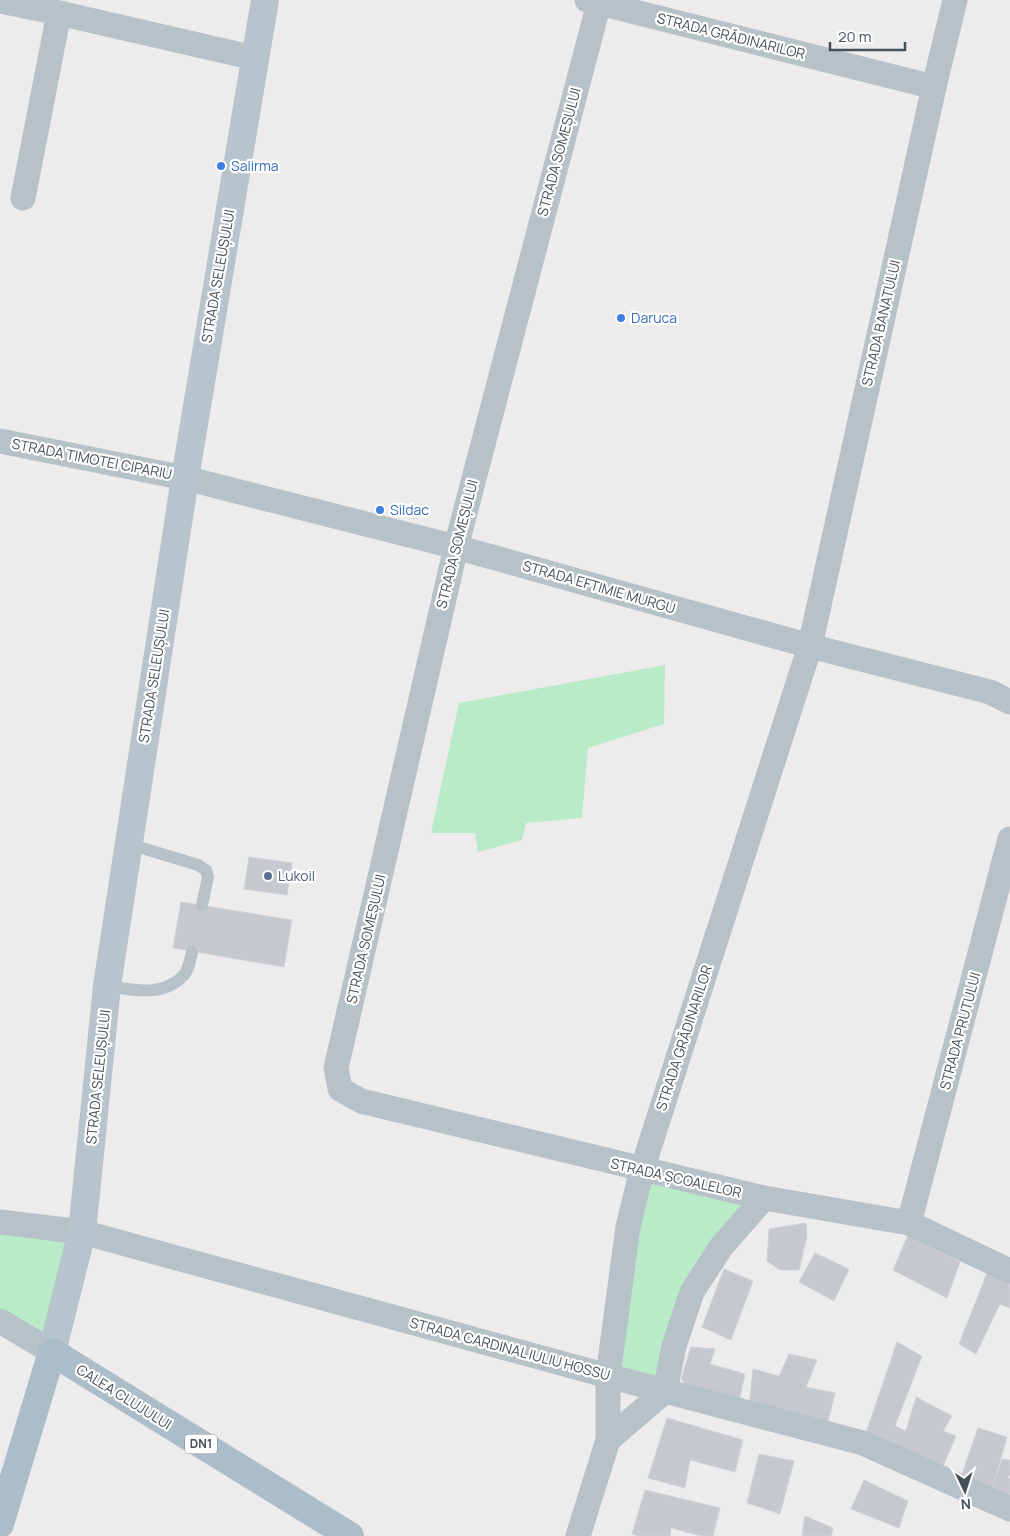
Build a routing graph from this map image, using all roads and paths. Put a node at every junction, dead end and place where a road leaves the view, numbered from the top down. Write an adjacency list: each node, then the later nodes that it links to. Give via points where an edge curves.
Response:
1 (265, 0): 6 (main road, STRADA SELEUȘULUI)
2 (955, 0): 7 (street, STRADA BANATULUI)
3 (0, 1): 5 (street)
4 (593, 2): 7 (street, STRADA GRĂDINARILOR); 11 (street, STRADA SOMEȘULUI)
5 (59, 13): 6 (street); 8 (street)
6 (255, 58): 10 (main road, STRADA SELEUȘULUI)
7 (934, 88): 12 (street, STRADA BANATULUI)
8 (23, 198)
9 (0, 441): 10 (street, STRADA TIMOTEI CIPARIU)
10 (185, 478): 11 (street, STRADA EFTIMIE MURGU); 15 (main road, STRADA SELEUȘULUI)
11 (456, 546): 12 (street, STRADA EFTIMIE MURGU); 19 (street, STRADA SOMEȘULUI, via 336,1068)
12 (810, 646): 13 (street, STRADA EFTIMIE MURGU, via 990,692); 20 (street, STRADA GRĂDINARILOR)
13 (1010, 702)
14 (1010, 839): 23 (street, STRADA PRUTULUI)
15 (129, 844): 16 (lane, via 206,870 208,877); 18 (main road, STRADA SELEUȘULUI)
16 (202, 905)
17 (192, 952): 18 (lane, via 183,977 168,986 141,991)
18 (107, 986): 24 (main road, STRADA SELEUȘULUI)
19 (340, 1089): 20 (street, STRADA ȘCOALELOR, via 361,1101)
20 (642, 1170): 21 (street, STRADA ȘCOALELOR); 28 (street, STRADA GRĂDINARILOR, via 628,1227)
21 (764, 1198): 23 (street, STRADA ȘCOALELOR); 29 (street, via 721,1247 692,1292 674,1346)
22 (0, 1222): 24 (street, STRADA CARDINAL IULIU HOSSU)
23 (909, 1223): 25 (street, STRADA ȘCOALELOR)
24 (82, 1232): 27 (main road, STRADA SELEUȘULUI); 28 (street, STRADA CARDINAL IULIU HOSSU)
25 (1010, 1271)
26 (0, 1321): 27 (street, CALEA CLUJULUI)
27 (52, 1352): 32 (main road); 33 (main road, CALEA CLUJULUI / DN1)
28 (608, 1376): 29 (street, STRADA CARDINAL IULIU HOSSU); 30 (street, STRADA GRĂDINARILOR)
29 (665, 1392): 30 (street); 31 (street, STRADA CARDINAL IULIU HOSSU, via 863,1443)
30 (608, 1440): 34 (street, STRADA GRĂDINARILOR)
31 (1010, 1510)
32 (0, 1524)
33 (350, 1536)
34 (578, 1536)

